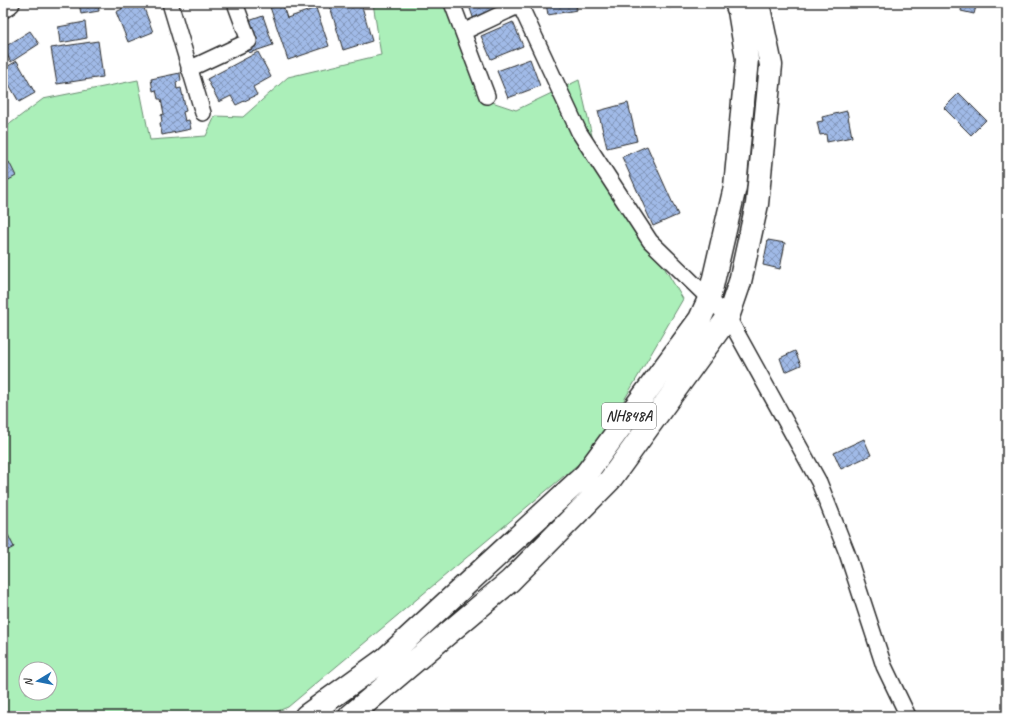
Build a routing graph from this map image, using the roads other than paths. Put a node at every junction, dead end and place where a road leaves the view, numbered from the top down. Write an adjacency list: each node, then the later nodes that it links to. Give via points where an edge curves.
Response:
1 (9, 3): 8 (main road)
2 (170, 3): 10 (street)
3 (235, 3): 10 (street, via 249,41)
4 (452, 3): 9 (street)
5 (736, 3): 13 (highway, NH848A, via 740,11 747,59 736,180)
6 (758, 3): 14 (highway, NH848A, via 771,65 757,204 740,282)
7 (521, 4): 9 (street); 13 (street, via 579,132 650,241)
8 (3, 7)
9 (463, 32): 11 (street)
10 (189, 69): 12 (street)
11 (487, 96)
12 (203, 113)
13 (709, 299): 14 (street); 15 (highway, NH848A, via 700,319 586,474 385,659)
14 (728, 317): 16 (highway, NH848A, via 610,480 510,581); 17 (street, via 819,482 847,553 884,666)
15 (306, 716)
16 (350, 716)
17 (908, 716)

